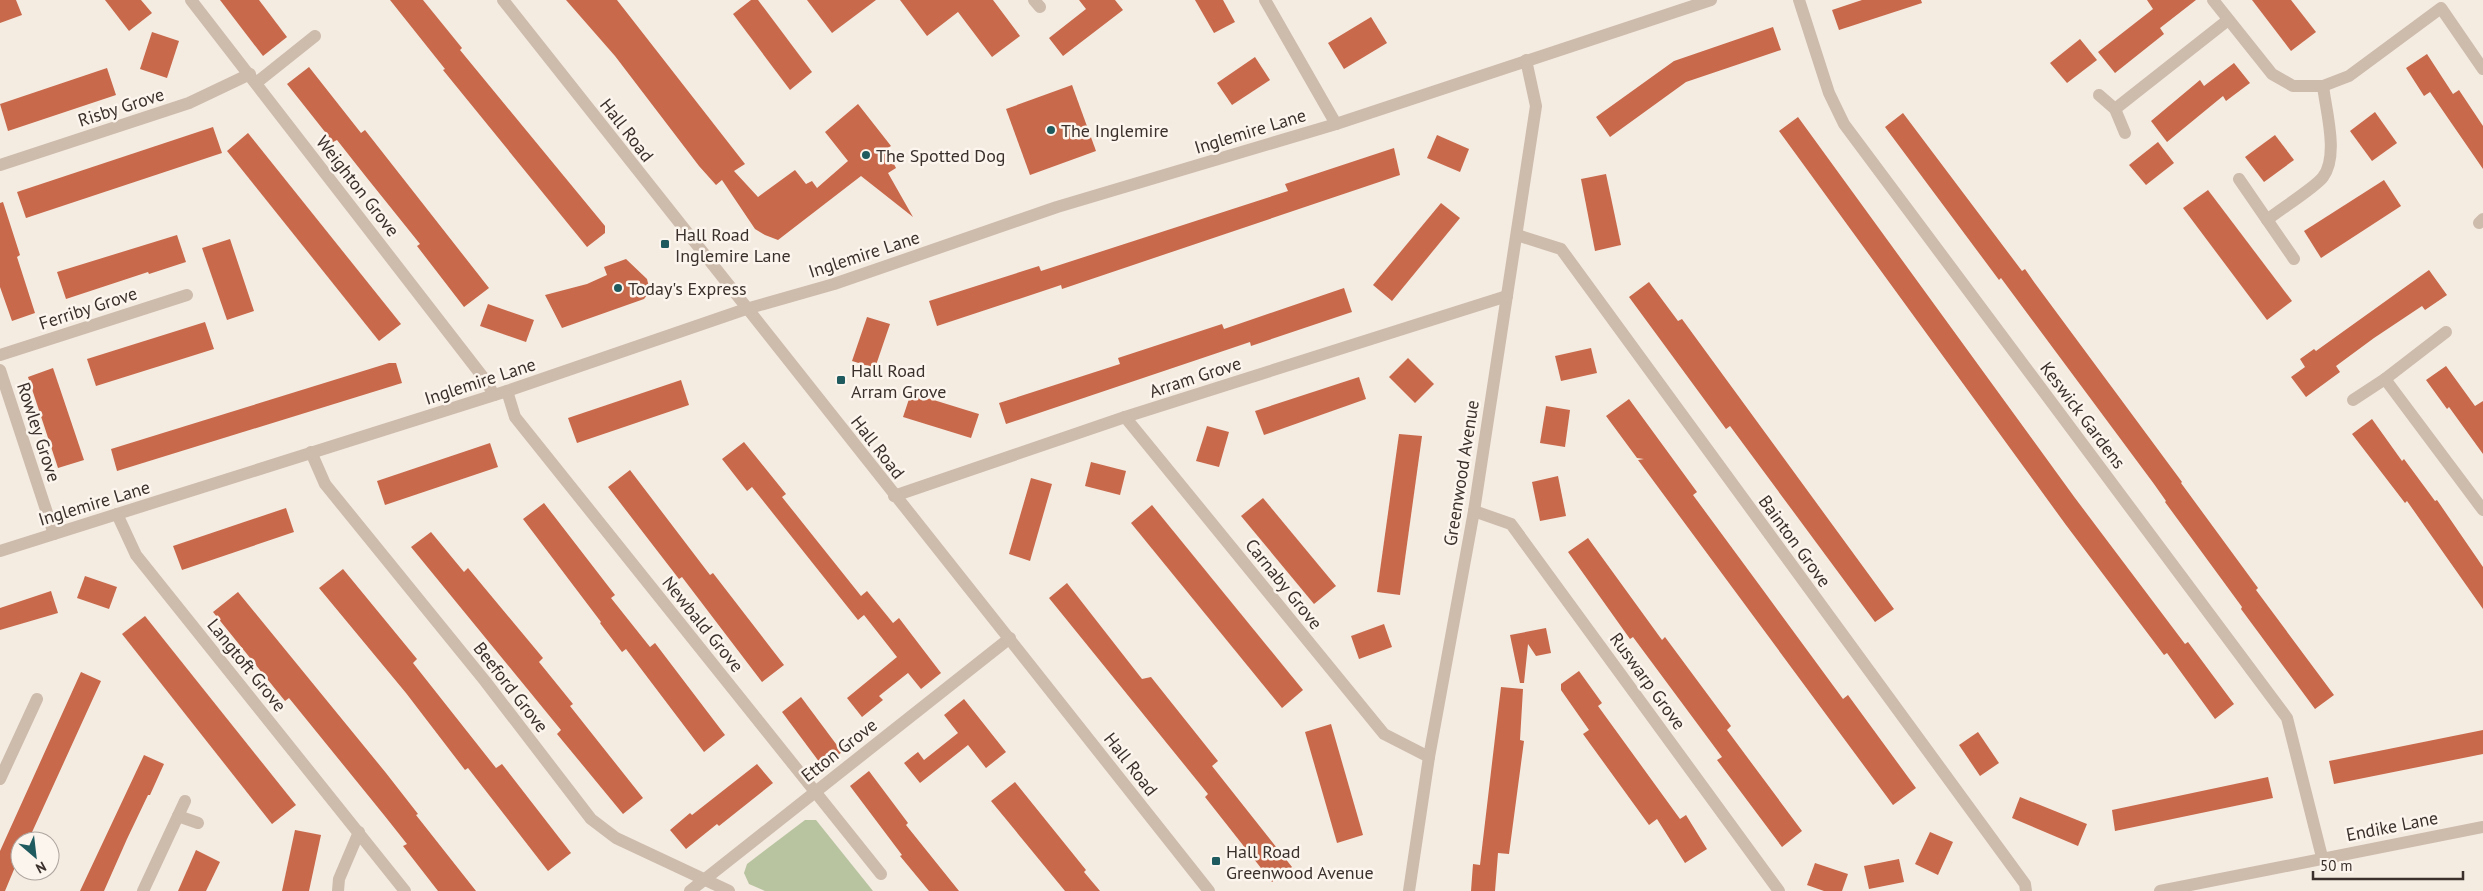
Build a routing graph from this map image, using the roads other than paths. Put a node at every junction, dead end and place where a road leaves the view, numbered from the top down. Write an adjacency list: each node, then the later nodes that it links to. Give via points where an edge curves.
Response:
1 (191, 0): 12 (street, Weighton Grove)
2 (503, 0): 25 (street, Hall Road)
3 (1264, 0): 16 (street)
4 (1710, 0): 10 (street, Inglemire Lane)
5 (1799, 0): 51 (street, Keswick Gardens, via 1829,93 1844,124 2287,718)
6 (2213, 0): 8 (street)
7 (2439, 4): 11 (street); 13 (street, via 2349,76)
8 (2228, 20): 13 (street, via 2272,74 2293,86); 15 (street)
9 (315, 36): 12 (street, Risby Grove)
10 (1526, 60): 16 (street, Inglemire Lane); 21 (street, Greenwood Avenue, via 1536,106)
11 (2483, 69)
12 (253, 79): 18 (street, Risby Grove); 31 (street, Weighton Grove)
13 (2323, 86): 20 (street, via 2331,152 2328,168 2322,179)
14 (2099, 95): 15 (street)
15 (2115, 109): 17 (street)
16 (1336, 124): 25 (street, Inglemire Lane, via 1057,207 834,284)
17 (2125, 133)
18 (0, 165)
19 (2239, 180): 20 (street)
20 (2267, 220): 22 (street)
21 (1517, 235): 24 (street, Greenwood Avenue); 62 (street, Bainton Grove, via 1561,249 2025,884)
22 (2294, 259)
23 (187, 295): 27 (street, Ferriby Grove)
24 (1507, 296): 33 (street, Arram Grove); 36 (street, Greenwood Avenue)
25 (746, 309): 30 (street, Inglemire Lane); 35 (street, Hall Road)
26 (2446, 332): 29 (street)
27 (0, 355)
28 (0, 370): 39 (street, Rowley Grove)
29 (2385, 379): 32 (street); 37 (street)
30 (507, 391): 31 (street, Inglemire Lane); 45 (street, Newbald Grove, via 515,417)
31 (494, 395): 34 (street, Inglemire Lane)
32 (2353, 400)
33 (1125, 417): 35 (street, Arram Grove); 43 (street, Carnaby Grove, via 1384,734)
34 (311, 452): 38 (street, Inglemire Lane); 53 (street, Beeford Grove, via 325,484 485,681 591,819 616,838)
35 (894, 496): 41 (street, Hall Road)
36 (1474, 510): 43 (street, Greenwood Avenue); 61 (street, Ruswarp Grove, via 1511,524)
37 (2483, 510)
38 (117, 514): 39 (street, Inglemire Lane); 50 (street, Langtoft Grove, via 136,555)
39 (54, 534): 40 (street, Inglemire Lane)
40 (0, 551)
41 (1010, 638): 45 (street, Etton Grove); 59 (street, Hall Road)
42 (36, 699): 44 (street)
43 (1429, 757): 60 (street, Greenwood Avenue)
44 (0, 779)
45 (814, 792): 52 (street, Newbald Grove); 53 (street, Etton Grove)
46 (184, 801): 47 (street)
47 (178, 816): 48 (street); 54 (street)
48 (198, 823)
49 (2483, 827): 51 (street, Endike Lane)
50 (359, 832): 55 (street, via 339,878); 56 (street, Langtoft Grove)
51 (2322, 857): 63 (street, Endike Lane)
52 (881, 874)
53 (704, 879): 57 (street, Etton Grove); 58 (street, Beeford Grove)
54 (143, 891)
55 (338, 891)
56 (405, 891)
57 (690, 891)
58 (730, 891)
59 (1209, 891)
60 (1409, 891)
61 (1779, 891)
62 (2026, 891)
63 (2160, 891)

